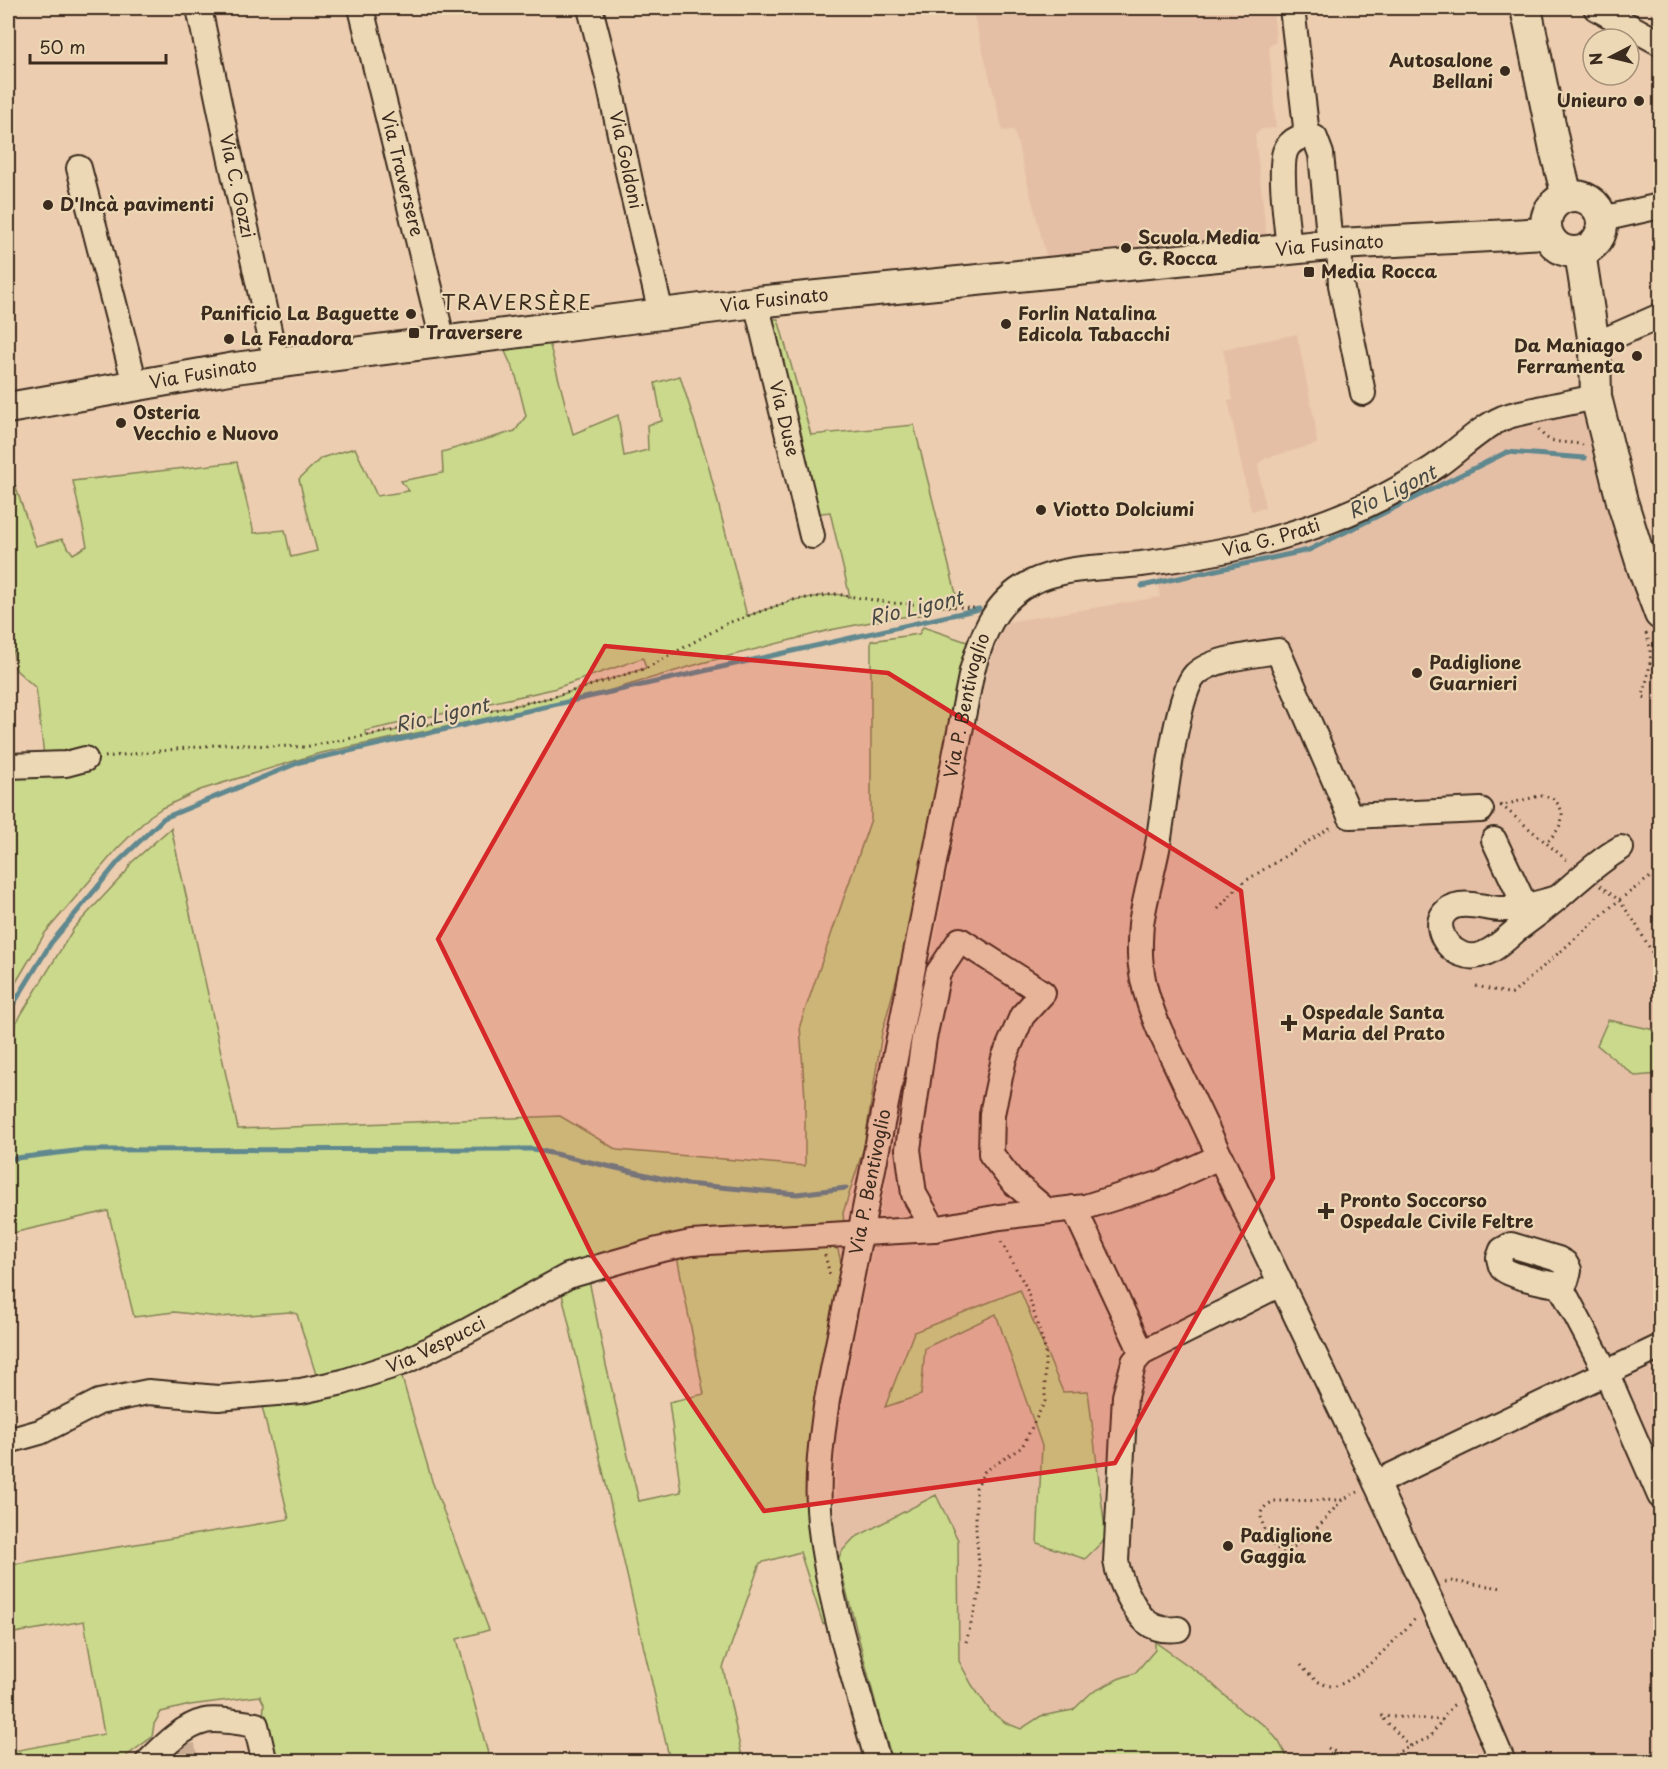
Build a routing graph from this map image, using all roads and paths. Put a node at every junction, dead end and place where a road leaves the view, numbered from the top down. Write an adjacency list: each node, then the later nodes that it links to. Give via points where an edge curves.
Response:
1 (199, 8): 22 (street, Via C. Gozzi)
2 (361, 8): 20 (street, Via Traversere)
3 (590, 8): 18 (street, Via Goldoni)
4 (1292, 8): 8 (street)
5 (1526, 8): 10 (main road)
6 (1596, 8): 7 (street)
7 (1660, 43)
8 (1307, 135): 14 (street, via 1315,138 1321,154); 15 (street, via 1292,141 1285,152 1283,179)
9 (79, 168): 23 (street)
10 (1567, 196): 12 (main road, via 1586,197); 13 (main road, via 1551,206)
11 (1660, 206): 12 (street)
12 (1602, 219): 16 (main road, via 1595,243)
13 (1546, 233): 14 (main road, Via Fusinato); 16 (main road, via 1563,250)
14 (1335, 245): 15 (main road, Via Fusinato); 24 (street)
15 (1289, 249): 17 (main road, Via Fusinato)
16 (1580, 252): 21 (main road)
17 (756, 302): 18 (main road, Via Fusinato); 27 (street, Via Duse)
18 (661, 313): 20 (main road, Via Fusinato)
19 (1660, 316): 21 (street)
20 (443, 341): 22 (main road, Via Fusinato)
21 (1594, 345): 25 (main road)
22 (276, 362): 23 (main road, Via Fusinato)
23 (135, 384): 26 (main road, Via Fusinato)
24 (1363, 393)
25 (1596, 397): 28 (street, Via G. Prati, via 1503,418 1408,483 1315,526 1223,551 1054,575 1027,585); 29 (main road, via 1622,501)
26 (8, 408)
27 (812, 536)
28 (999, 607): 30 (path, via 972,609 892,603 836,594 793,600 728,623 647,668 553,697 461,718 304,747 223,744); 47 (street, Via P. Bentivoglio, via 984,633 972,671)
29 (1660, 614)
30 (85, 759): 31 (street, via 66,764)
31 (8, 766)
32 (1481, 810): 33 (street); 35 (path, via 1539,796 1551,797 1559,804 1562,821)
33 (1350, 816): 40 (path, via 1239,885); 42 (street, via 1278,651 1224,661 1194,676 1178,718 1141,925 1141,965 1150,1008)
34 (1494, 840): 39 (street)
35 (1546, 843)
36 (1621, 848): 38 (street)
37 (1660, 870): 41 (path, via 1619,900 1512,994)
38 (1558, 898): 39 (street); 39 (street, via 1482,954 1461,954 1443,939 1441,920 1454,906)
39 (1525, 906)
40 (1218, 909)
41 (1476, 986)
42 (1220, 1157): 43 (street, Via Vespucci, via 1162,1183); 48 (street)
43 (1074, 1208): 44 (street, Via Vespucci); 51 (street)
44 (1047, 1211): 45 (street, Via Vespucci); 46 (street, via 1012,1181 991,1154 992,1114 1004,1058 1022,1016 1043,993 960,940 938,973 908,1149 914,1194)
45 (989, 1219): 46 (street, Via Vespucci); 60 (path, via 1026,1287 1046,1349 1045,1401 1022,1447 984,1472 976,1488 981,1587)
46 (934, 1229): 47 (street, Via Vespucci)
47 (861, 1234): 53 (street, Via Vespucci, via 691,1243 658,1250 568,1276 404,1362 344,1382 301,1391 218,1398 148,1392 99,1402 40,1432); 68 (street, Via P. Bentivoglio, via 827,1400 821,1443 820,1521 834,1604)
48 (1280, 1284): 51 (street); 54 (street)
49 (1560, 1285): 52 (street)
50 (1660, 1347): 52 (street)
51 (1142, 1353): 59 (street, via 1134,1362 1125,1396 1116,1561 1139,1616 1167,1631)
52 (1606, 1372): 54 (street); 55 (street)
53 (8, 1441)
54 (1376, 1483): 56 (path); 58 (street)
55 (1660, 1496)
56 (1342, 1500): 56 (path, via 1274,1501 1265,1506 1262,1523 1275,1548 1290,1549 1302,1542)
57 (1503, 1588): 58 (path, via 1450,1581 1439,1584)
58 (1428, 1594): 61 (path, via 1416,1618 1346,1682 1325,1685); 62 (street)
59 (1178, 1629)
60 (966, 1642)
61 (1301, 1665)
62 (1473, 1691): 63 (path, via 1452,1706); 71 (street)
63 (1442, 1720): 64 (path, via 1430,1737); 64 (path, via 1381,1716)
64 (1410, 1747): 70 (path)
65 (1328, 1748): 69 (path)
66 (264, 1759): 67 (street, via 256,1725 206,1720 182,1739 164,1745)
67 (148, 1761)
68 (878, 1761)
69 (1353, 1761)
70 (1372, 1761)
71 (1503, 1761)

